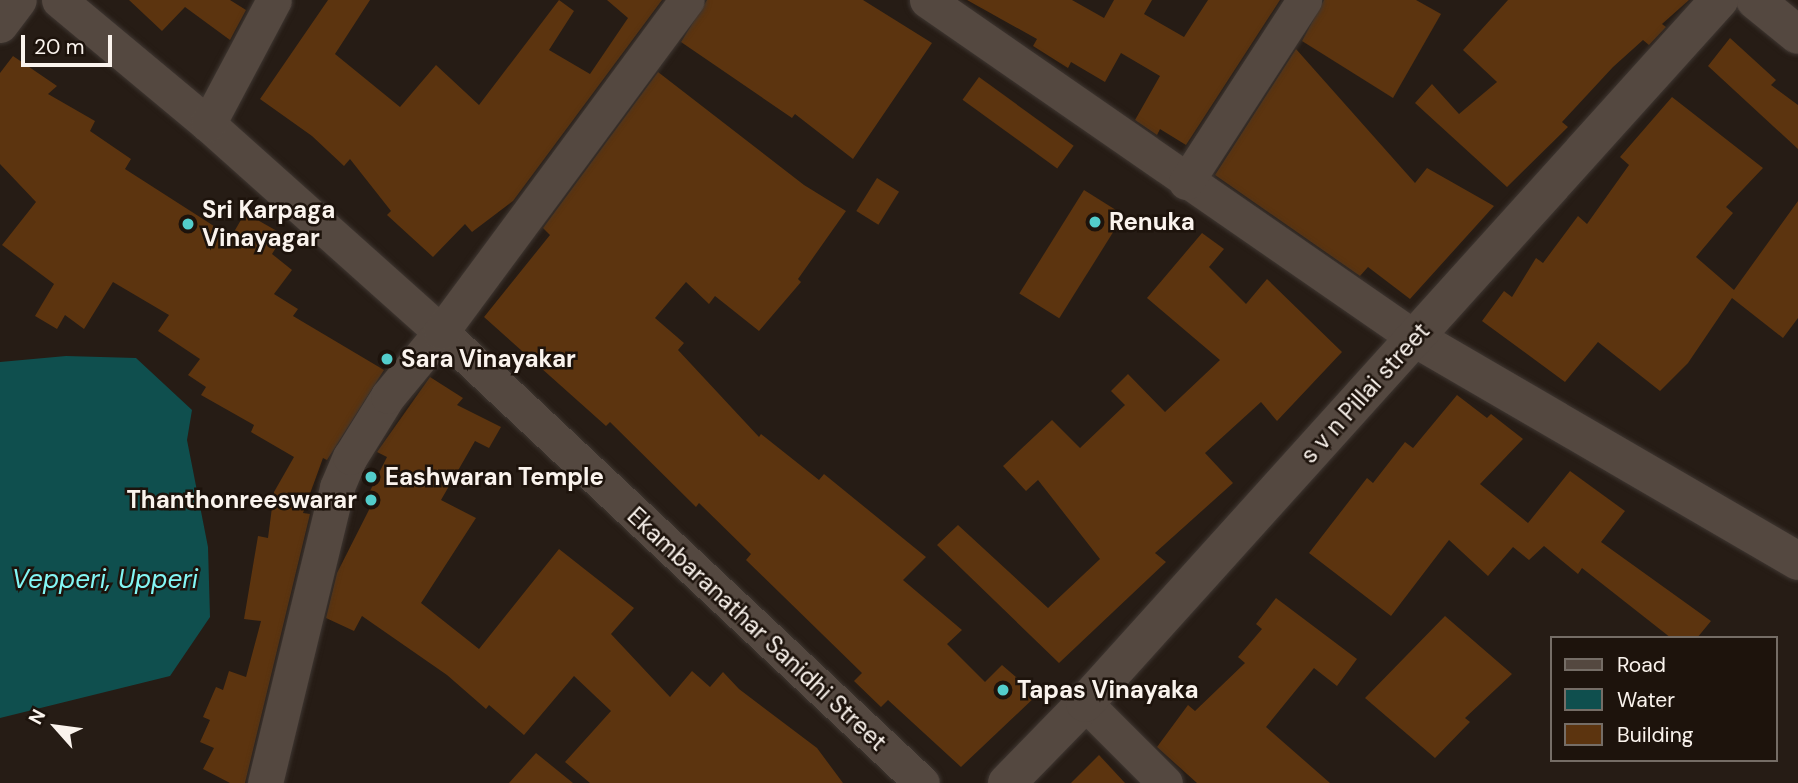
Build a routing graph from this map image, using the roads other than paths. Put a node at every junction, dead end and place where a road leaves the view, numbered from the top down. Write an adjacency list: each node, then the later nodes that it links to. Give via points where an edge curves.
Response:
1 (19, 0): 9 (street)
2 (59, 0): 11 (street, Ekambaranathar Sanidhi Street)
3 (274, 0): 11 (street)
4 (687, 0): 13 (street)
5 (927, 0): 12 (street)
6 (1304, 0): 12 (street)
7 (1719, 0): 14 (street, s v n Pillai street)
8 (1755, 0): 10 (street)
9 (0, 25)
10 (1798, 35)
11 (208, 124): 13 (street, Ekambaranathar Sanidhi Street)
12 (1186, 182): 14 (street)
13 (440, 332): 17 (street, via 388,396 349,457 337,487); 18 (street, Ekambaranathar Sanidhi Street)
14 (1415, 338): 15 (street); 16 (street, s v n Pillai street)
15 (1798, 561)
16 (1085, 703): 19 (street, s v n Pillai street); 20 (street)
17 (265, 783)
18 (922, 783)
19 (1007, 783)
20 (1165, 783)

